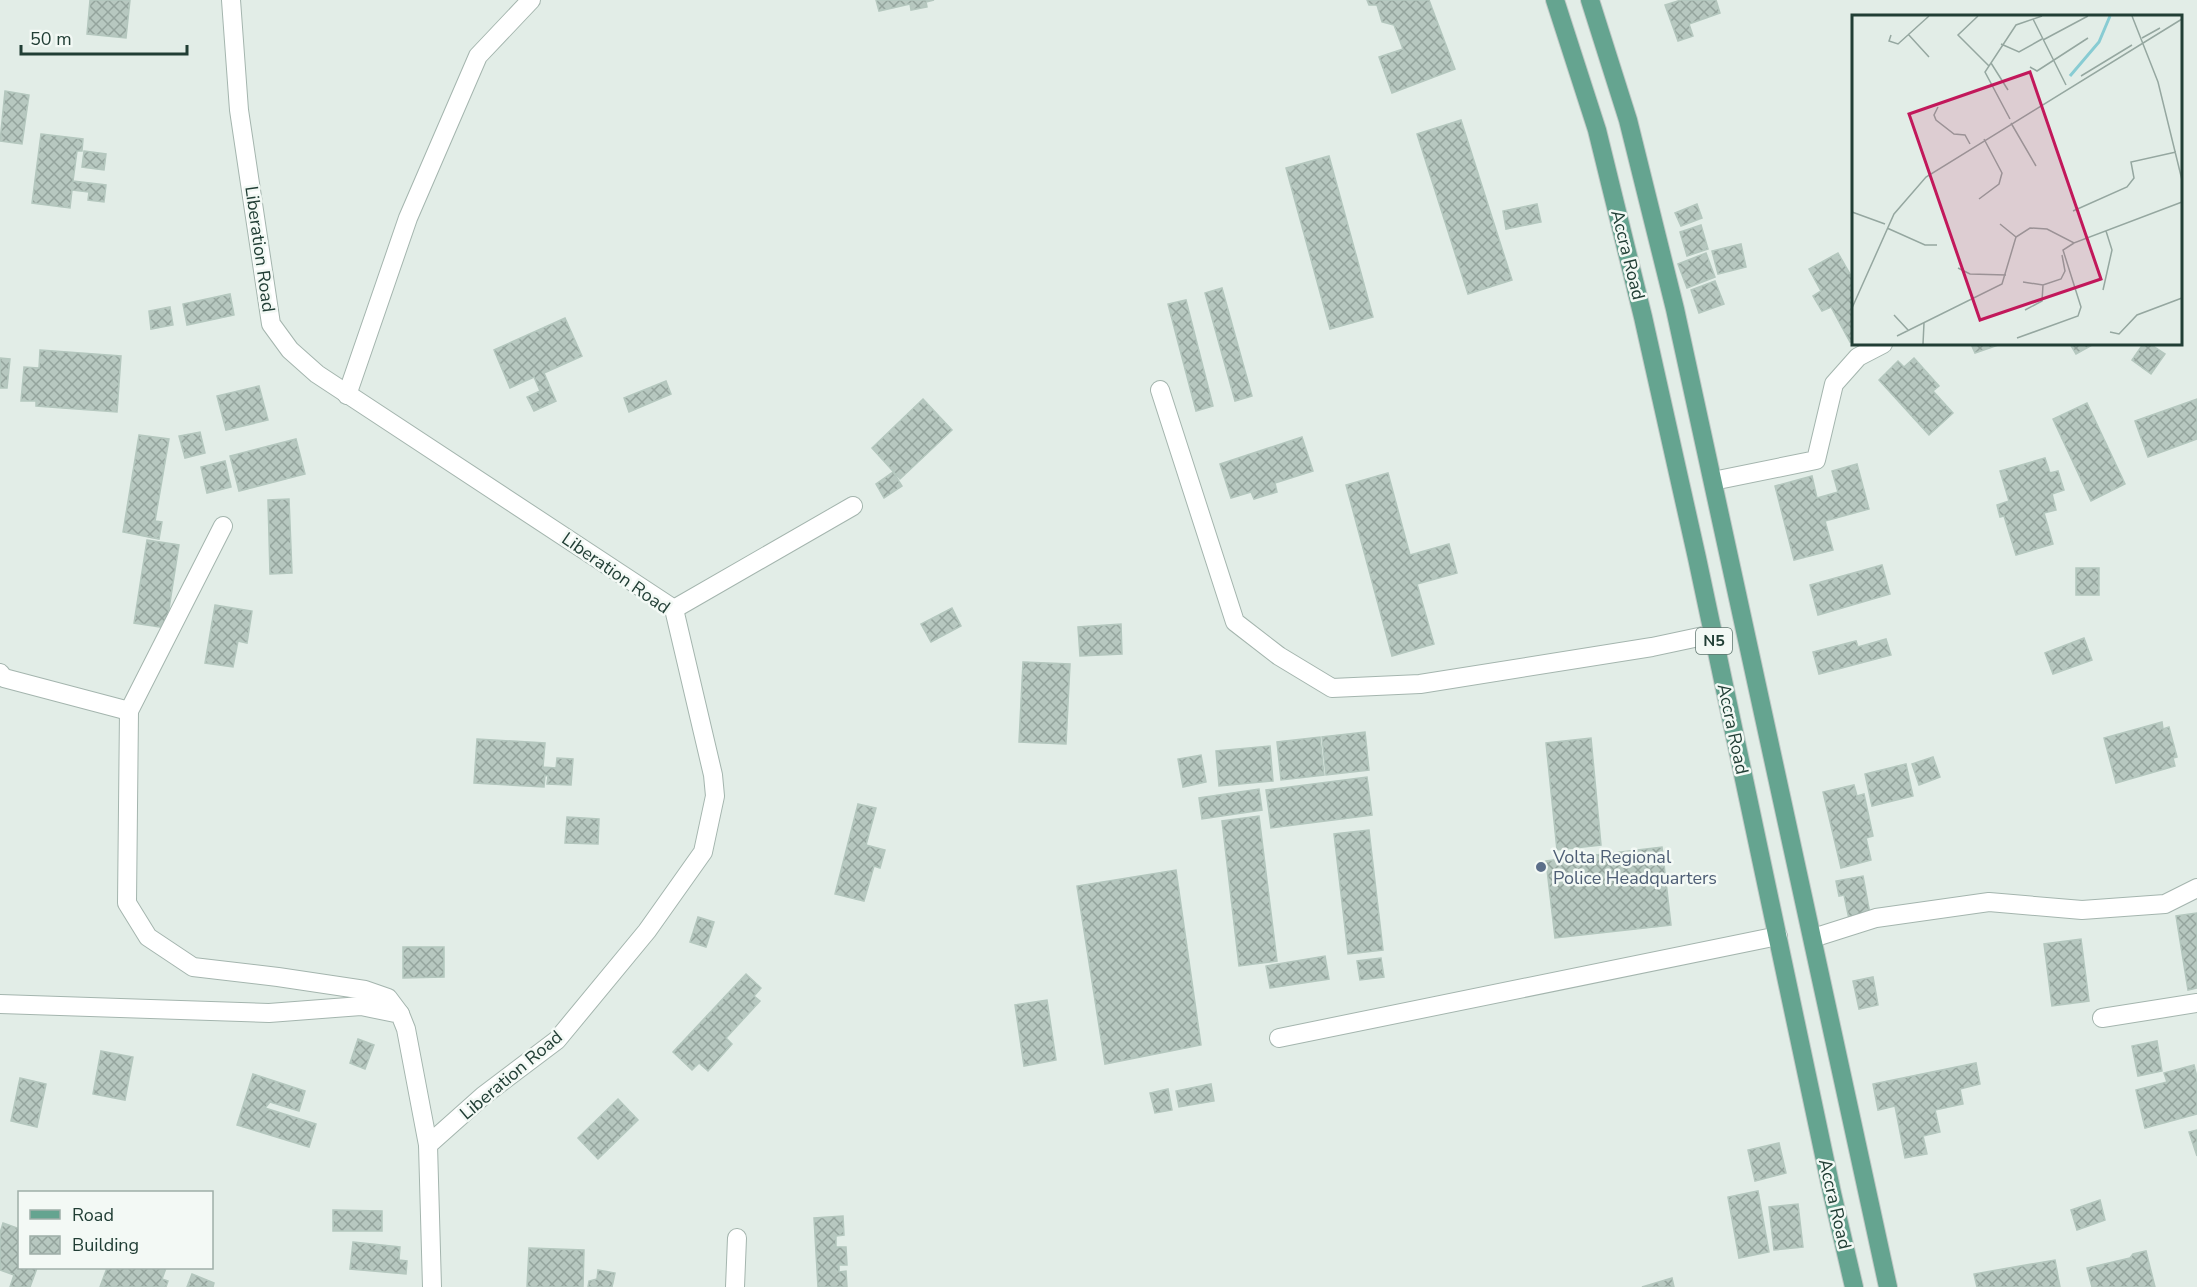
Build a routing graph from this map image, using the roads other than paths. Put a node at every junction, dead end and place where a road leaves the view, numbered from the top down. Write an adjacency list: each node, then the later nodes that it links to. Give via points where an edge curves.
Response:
1 (231, 0): 7 (street, Liberation Road, via 239,110 271,324 290,350)
2 (531, 0): 7 (street, via 478,56 408,218)
3 (1555, 0): 12 (main road, Accra Road / N5, via 1597,130)
4 (1590, 0): 8 (main road, Accra Road / N5, via 1628,120)
5 (1881, 345): 8 (street, via 1858,357 1834,384 1816,460)
6 (1160, 390): 12 (street, via 1236,622 1279,656 1332,688 1420,684)
7 (347, 395): 11 (street, Liberation Road)
8 (1713, 481): 17 (main road, Accra Road / N5)
9 (854, 506): 11 (street)
10 (223, 526): 14 (street)
11 (674, 609): 23 (street, Liberation Road, via 713,775 715,796 702,852 647,931 557,1040 483,1096)
12 (1713, 634): 16 (main road, Accra Road / N5)
13 (0, 673): 14 (street, via 4,678)
14 (129, 711): 20 (street, via 127,903 148,937 193,968 365,990 388,998)
15 (2197, 888): 17 (street, via 2165,904 2082,910 1989,903 1876,918)
16 (1778, 936): 22 (street); 27 (main road, Accra Road / N5)
17 (1813, 938): 28 (main road, Accra Road / N5)
18 (2197, 1003): 21 (street)
19 (0, 1004): 20 (street, via 269,1013 361,1006)
20 (400, 1014): 23 (street)
21 (2103, 1018)
22 (1279, 1038)
23 (428, 1145): 25 (street)
24 (737, 1238): 26 (street)
25 (432, 1287)
26 (735, 1287)
27 (1854, 1287)
28 (1888, 1287)

